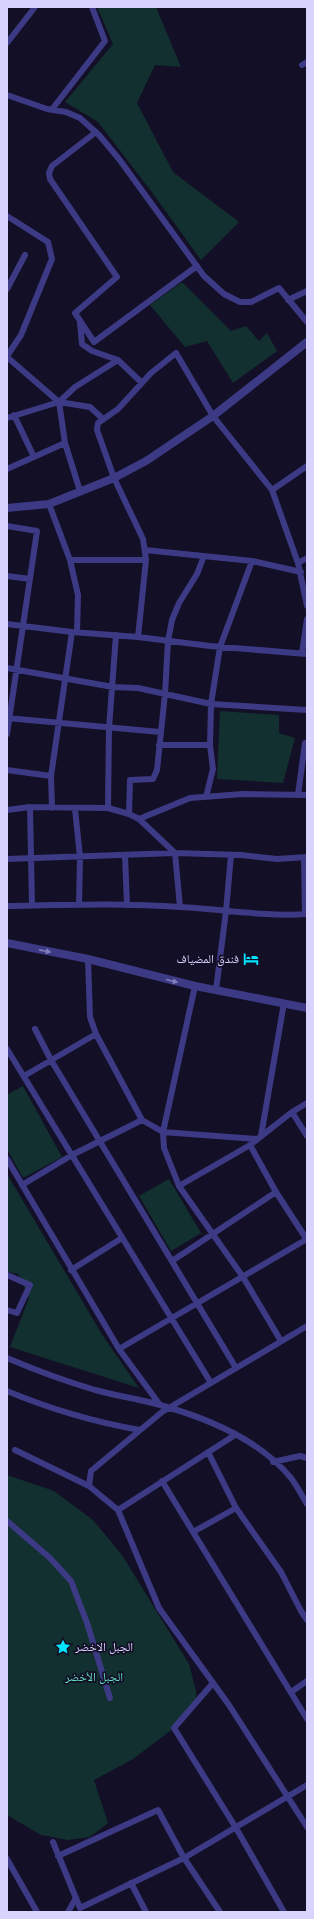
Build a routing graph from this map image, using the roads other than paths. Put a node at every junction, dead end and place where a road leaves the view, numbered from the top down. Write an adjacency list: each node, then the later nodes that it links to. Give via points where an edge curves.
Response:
1 (35, 7): 3 (street)
2 (92, 7): 5 (street, via 105,41)
3 (7, 43)
4 (7, 95): 5 (street, via 41,107)
5 (53, 108): 6 (street, via 80,118)
6 (96, 132): 9 (street, via 119,159); 13 (street, via 52,166 49,173 57,190 117,278 75,314)
7 (7, 216): 16 (street, via 48,242 52,259 21,335)
8 (25, 255): 10 (street)
9 (197, 266): 12 (street, via 224,294 240,302 251,302 279,288); 13 (street, via 94,342)
10 (7, 289)
11 (307, 291): 12 (street)
12 (288, 300): 14 (street)
13 (80, 322): 17 (street, via 82,344 92,351)
14 (307, 322)
15 (307, 342): 21 (street)
16 (7, 357): 19 (street)
17 (118, 360): 18 (street); 19 (street, via 75,388)
18 (142, 383): 21 (street, via 176,353); 23 (street, via 118,409)
19 (59, 402): 20 (street); 23 (street, via 90,407); 24 (street)
20 (14, 415): 22 (street); 25 (street)
21 (213, 416): 28 (street, via 151,458); 29 (street)
22 (7, 418)
23 (104, 419): 28 (street, via 98,423 97,430)
24 (65, 443): 25 (street); 30 (street)
25 (34, 457): 27 (street)
26 (307, 466): 29 (street)
27 (7, 469)
28 (114, 478): 30 (street); 34 (street, via 143,539)
29 (272, 490): 40 (street)
30 (80, 491): 31 (street)
31 (49, 504): 32 (street); 37 (street)
32 (7, 508)
33 (7, 526): 43 (street, via 37,531)
34 (144, 550): 35 (street); 38 (street)
35 (204, 556): 39 (street); 51 (street, via 197,574 174,614)
36 (307, 558): 40 (street)
37 (70, 560): 38 (street); 48 (street, via 78,595)
38 (146, 560): 50 (street)
39 (252, 561): 41 (street); 52 (street)
40 (298, 563): 41 (street)
41 (301, 572): 44 (street)
42 (7, 576): 43 (street)
43 (30, 579): 47 (street)
44 (307, 606)
45 (307, 619): 53 (street)
46 (7, 624): 47 (street)
47 (24, 626): 48 (street); 55 (street)
48 (74, 632): 49 (street); 56 (street)
49 (116, 635): 50 (street); 57 (street)
50 (138, 637): 51 (street)
51 (168, 641): 52 (street); 58 (street)
52 (220, 647): 53 (street); 59 (street)
53 (304, 654)
54 (7, 668): 55 (street)
55 (17, 670): 56 (street); 61 (street)
56 (65, 678): 57 (street); 62 (street)
57 (113, 687): 58 (street, via 138,688); 63 (street)
58 (165, 694): 59 (street); 64 (street)
59 (211, 704): 60 (street); 68 (street)
60 (307, 710)
61 (8, 719): 62 (street); 65 (street)
62 (58, 724): 63 (street); 70 (street)
63 (109, 728): 64 (street); 76 (street)
64 (160, 732): 67 (street)
65 (7, 734)
66 (307, 744): 71 (street, via 305,743)
67 (159, 745): 68 (street); 79 (street, via 157,770 153,779 130,780)
68 (210, 745): 73 (street, via 213,769)
69 (7, 770): 70 (street)
70 (51, 776): 75 (street)
71 (298, 795): 72 (street); 73 (street, via 243,794)
72 (307, 795)
73 (206, 797): 80 (street, via 190,798)
74 (30, 807): 75 (street); 78 (street); 85 (street)
75 (52, 808): 77 (street)
76 (108, 808): 77 (street); 79 (street)
77 (75, 809): 84 (street)
78 (7, 810)
79 (129, 814): 80 (street)
80 (139, 819): 81 (street)
81 (175, 853): 82 (street); 83 (street); 92 (street)
82 (125, 855): 84 (street); 89 (street)
83 (231, 855): 86 (street, via 277,860); 93 (street)
84 (80, 856): 85 (street); 88 (street)
85 (31, 858): 87 (street); 91 (street)
86 (305, 858): 94 (street)
87 (7, 859)
88 (79, 905): 89 (street); 91 (street)
89 (126, 905): 92 (street)
90 (7, 906): 91 (street)
91 (32, 906)
92 (180, 907): 93 (street)
93 (226, 911): 94 (street); 98 (street)
94 (306, 914)
95 (7, 943): 96 (street, one-way to 96)
96 (88, 959): 97 (street, one-way to 97); 102 (street, via 90,1016)
97 (195, 986): 98 (street); 109 (street)
98 (216, 990): 99 (street)
99 (284, 1004): 100 (street); 111 (street)
100 (306, 1005)
101 (35, 1029): 104 (street)
102 (96, 1034): 104 (street); 108 (street)
103 (7, 1049): 105 (street)
104 (51, 1060): 105 (street); 112 (street)
105 (24, 1076): 114 (street)
106 (307, 1103): 107 (street)
107 (292, 1112): 110 (street); 111 (street)
108 (142, 1120): 109 (street); 112 (street)
109 (163, 1132): 111 (street); 117 (street, via 164,1148)
110 (307, 1136)
111 (259, 1137): 113 (street)
112 (100, 1140): 114 (street); 122 (street)
113 (250, 1145): 117 (street); 118 (street)
114 (72, 1155): 116 (street); 120 (street)
115 (7, 1159): 116 (street)
116 (22, 1185): 123 (street)
117 (180, 1186): 119 (street)
118 (276, 1192): 119 (street); 121 (street)
119 (213, 1234): 122 (street); 125 (street)
120 (122, 1238): 123 (street); 128 (street)
121 (307, 1239): 125 (street)
122 (172, 1261): 126 (street)
123 (71, 1270): 131 (street)
124 (7, 1275): 127 (street, via 30,1286 17,1313)
125 (243, 1277): 126 (street); 130 (street)
126 (198, 1303): 128 (street); 133 (street)
127 (7, 1310)
128 (171, 1319): 131 (street); 134 (street)
129 (307, 1326): 130 (street)
130 (281, 1341): 133 (street)
131 (119, 1349): 136 (street)
132 (7, 1358): 136 (street, via 96,1390)
133 (236, 1368): 134 (street)
134 (211, 1383): 137 (street)
135 (7, 1391): 138 (street, via 103,1424)
136 (160, 1405): 137 (street)
137 (169, 1408): 138 (street); 139 (street, via 211,1422)
138 (140, 1430): 145 (street, via 91,1470)
139 (235, 1435): 141 (street); 143 (street, via 248,1441)
140 (15, 1450): 145 (street)
141 (208, 1452): 144 (street); 147 (street)
142 (307, 1458): 143 (street, via 300,1456)
143 (273, 1462): 146 (street, via 290,1478)
144 (162, 1481): 148 (street); 150 (street)
145 (89, 1486): 148 (street)
146 (307, 1504)
147 (236, 1508): 150 (street); 151 (street, via 281,1572)
148 (118, 1510): 153 (street, via 160,1608)
149 (7, 1521): 155 (street, via 50,1558 71,1581)
150 (193, 1532): 154 (street)
151 (307, 1620)
152 (307, 1681): 154 (street)
153 (213, 1683): 158 (street); 160 (street, via 174,1728)
154 (291, 1692): 156 (street)
155 (110, 1698)
156 (307, 1719)
157 (307, 1785): 158 (street)
158 (288, 1796): 159 (street); 160 (street)
159 (307, 1827)
160 (236, 1828): 163 (street); 171 (street)
161 (53, 1842): 162 (street)
162 (58, 1856): 163 (street, via 158,1810); 166 (street)
163 (184, 1858): 165 (street); 170 (street)
164 (7, 1859): 167 (street)
165 (131, 1883): 166 (street, via 80,1908); 169 (street)
166 (76, 1898): 168 (street)
167 (37, 1912)
168 (68, 1912)
169 (146, 1912)
170 (220, 1912)
171 (284, 1912)

